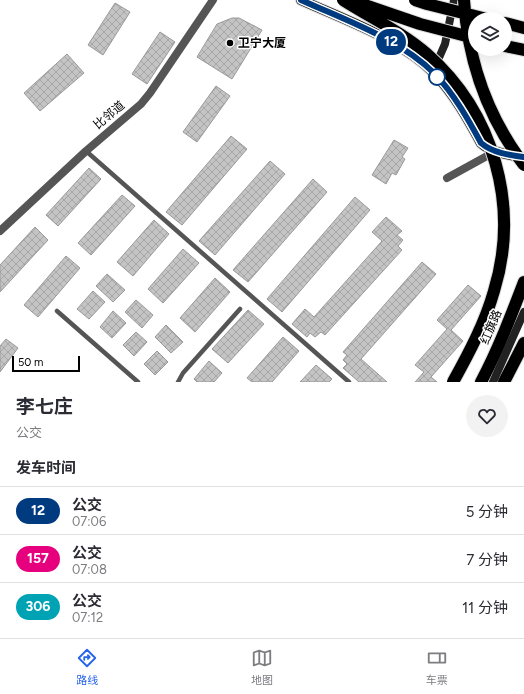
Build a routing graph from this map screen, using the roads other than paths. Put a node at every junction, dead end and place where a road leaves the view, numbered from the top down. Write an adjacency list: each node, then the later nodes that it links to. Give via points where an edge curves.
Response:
1 (213, 0): 16 (street, 比邻道, via 141,104)
2 (302, 0): 14 (main road, via 368,30)
3 (343, 0): 32 (highway, bridge, via 404,36 440,66 470,104 492,150 503,198 502,259 489,309)
4 (352, 0): 11 (highway, bridge, via 420,24)
5 (415, 0): 8 (highway, bridge)
6 (454, 0): 14 (main road, via 445,44 438,60 431,64)
7 (464, 0): 19 (highway, bridge, via 470,49 485,99 503,135)
8 (468, 14)
9 (512, 25): 10 (highway)
10 (524, 28)
11 (468, 36)
12 (512, 47): 13 (highway)
13 (524, 50)
14 (421, 62): 15 (main road, via 436,75)
15 (481, 143): 17 (main road); 18 (main road, via 498,152)
16 (86, 151): 21 (street, 比邻道); 31 (lane)
17 (487, 156): 20 (street)
18 (524, 157)
19 (524, 165)
20 (447, 178)
21 (0, 231)
22 (524, 282): 33 (highway, 红旗路)
23 (240, 308): 30 (lane)
24 (57, 312): 29 (lane)
25 (524, 312): 28 (main road)
26 (524, 343): 28 (highway)
27 (524, 359): 34 (highway)
28 (498, 381)
29 (138, 382)
30 (178, 382)
31 (349, 382)
32 (453, 382)
33 (480, 382)
34 (508, 382)

